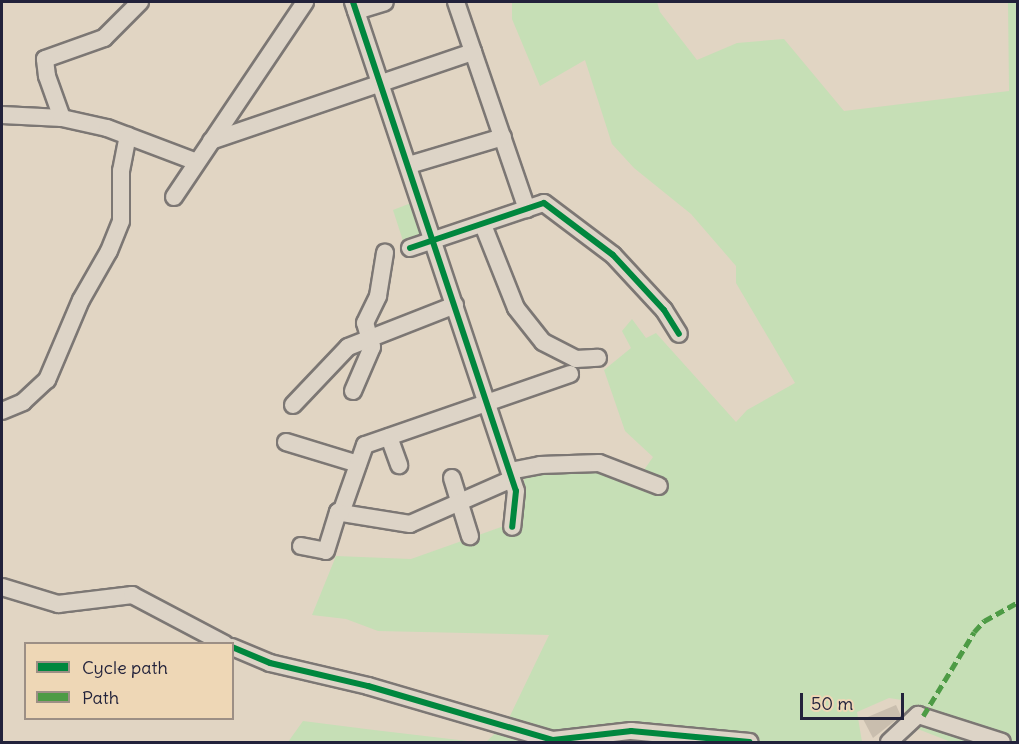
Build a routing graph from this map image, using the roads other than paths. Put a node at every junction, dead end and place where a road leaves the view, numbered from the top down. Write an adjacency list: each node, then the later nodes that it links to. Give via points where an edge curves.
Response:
1 (140, 2): 9 (street, via 104,38 45,59)
2 (305, 2): 12 (street)
3 (384, 2): 5 (street)
4 (456, 2): 6 (street)
5 (355, 7): 7 (street)
6 (473, 52): 7 (street); 11 (street)
7 (381, 84): 12 (street); 14 (street)
8 (2, 115): 9 (street)
9 (62, 118): 10 (street)
10 (128, 136): 13 (street); 29 (street, via 121,171 122,221 109,251 81,300 47,380 23,402)
11 (503, 137): 14 (street); 16 (street)
12 (211, 141): 13 (street)
13 (197, 162): 15 (street)
14 (409, 165): 18 (street)
15 (174, 197)
16 (527, 209): 17 (street); 22 (street, via 544,203 580,228 646,290)
17 (483, 225): 18 (street); 24 (street, via 516,308 543,342 576,359)
18 (435, 240): 19 (street); 21 (street)
19 (410, 248)
20 (385, 253): 23 (street, via 378,296 365,322)
21 (455, 305): 23 (street); 27 (street)
22 (679, 334)
23 (370, 338): 26 (street, via 372,346); 28 (street, via 348,347)
24 (598, 358)
25 (570, 374): 27 (street)
26 (353, 391)
27 (488, 404): 30 (street); 34 (street)
28 (293, 405)
29 (2, 411)
30 (389, 437): 32 (street, via 365,445); 33 (street)
31 (286, 442): 32 (street)
32 (358, 464): 38 (street)
33 (399, 465)
34 (511, 475): 36 (street, via 540,465 599,463); 37 (street); 39 (street, via 516,491)
35 (453, 478): 37 (street)
36 (659, 486)
37 (460, 502): 38 (street, via 410,524); 40 (street)
38 (341, 513): 41 (street, via 338,512 326,551)
39 (512, 527)
40 (470, 536)
41 (301, 546)
42 (2, 587): 43 (street, via 58,604 132,595)
43 (221, 642)
44 (234, 648): 45 (street, via 270,663 553,740 631,731)
45 (749, 742)
46 (889, 742): 47 (street, via 918,715)
47 (1002, 742)

